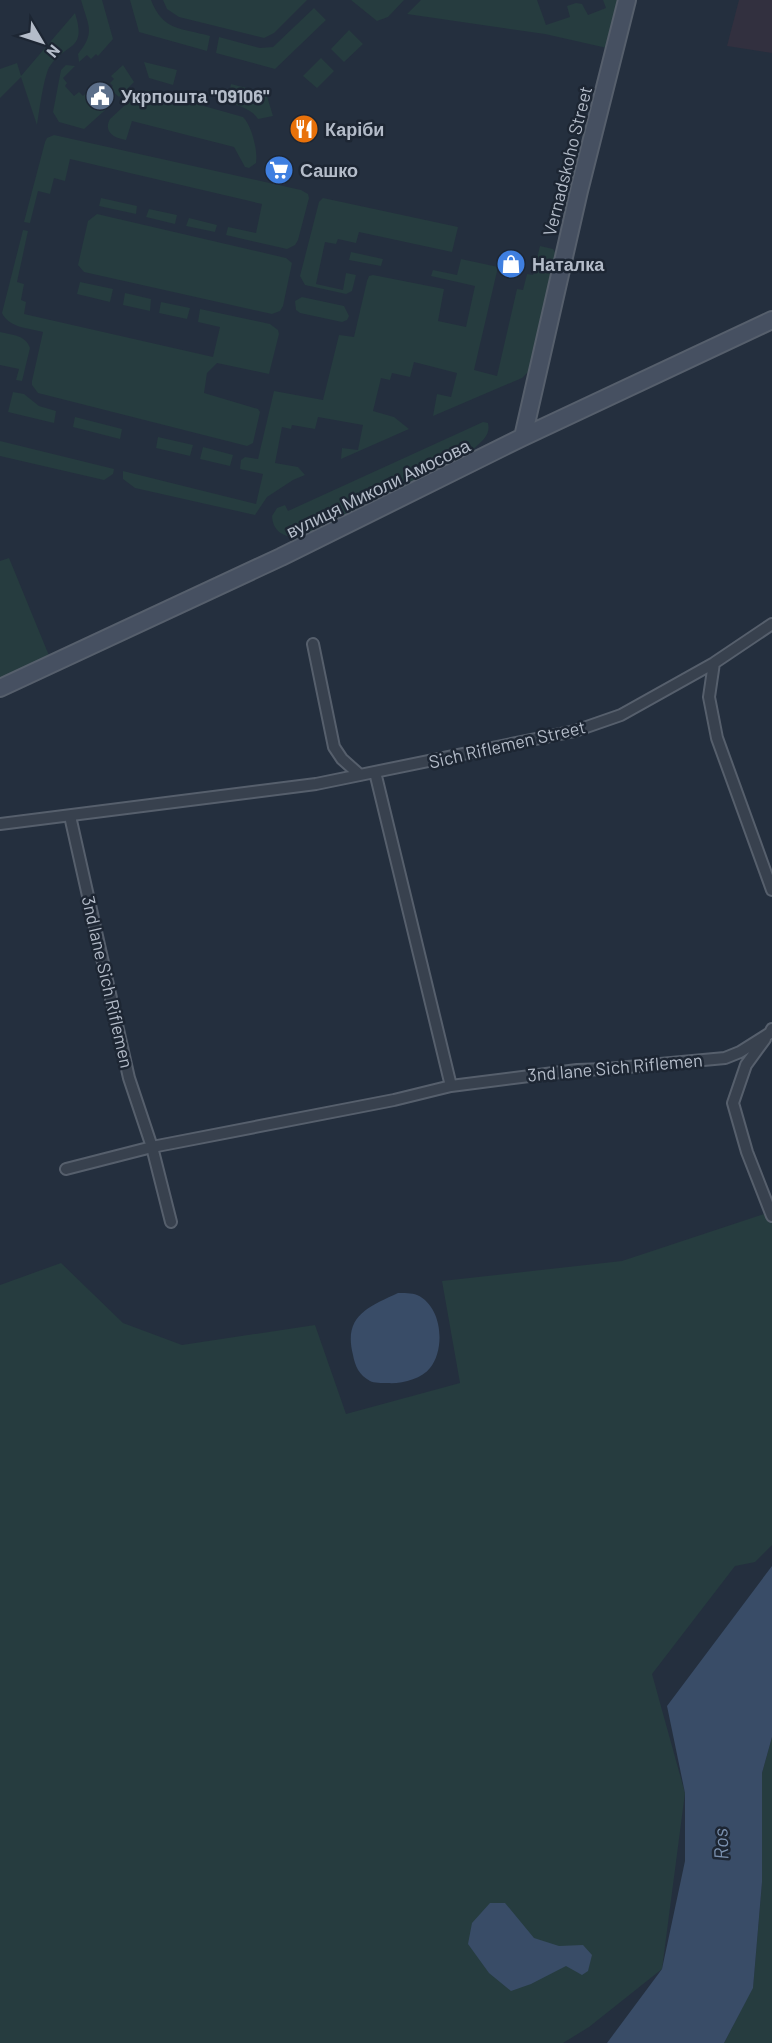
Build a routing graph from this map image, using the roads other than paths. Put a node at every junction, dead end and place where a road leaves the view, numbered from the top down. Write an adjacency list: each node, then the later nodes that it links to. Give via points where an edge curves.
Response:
1 (627, 0): 3 (street, Vernadskoho Street)
2 (772, 320): 3 (street, вулиця Миколи Амосова)
3 (523, 437): 7 (street, вулиця Миколи Амосова, via 281,557)
4 (772, 624): 6 (street, Sich Riflemen Street)
5 (313, 644): 9 (street, via 334,747)
6 (714, 663): 8 (street, Sich Riflemen Street, via 621,715 575,731); 12 (street, via 710,698 717,738)
7 (0, 688)
8 (375, 772): 9 (street, Sich Riflemen Street); 14 (street)
9 (360, 775): 10 (street, Sich Riflemen Street)
10 (70, 816): 11 (street, Sich Riflemen Street); 15 (street, 3nd lane Sich Riflemen, via 129,1078)
11 (0, 824)
12 (772, 890)
13 (771, 1031): 14 (street, 3nd lane Sich Riflemen, via 725,1058 577,1070); 17 (street, via 746,1065 733,1103)
14 (451, 1086): 15 (street, 3nd lane Sich Riflemen)
15 (152, 1147): 16 (street, 3nd lane Sich Riflemen); 18 (street, 3nd lane Sich Riflemen)
16 (66, 1168)
17 (772, 1216)
18 (171, 1222)

